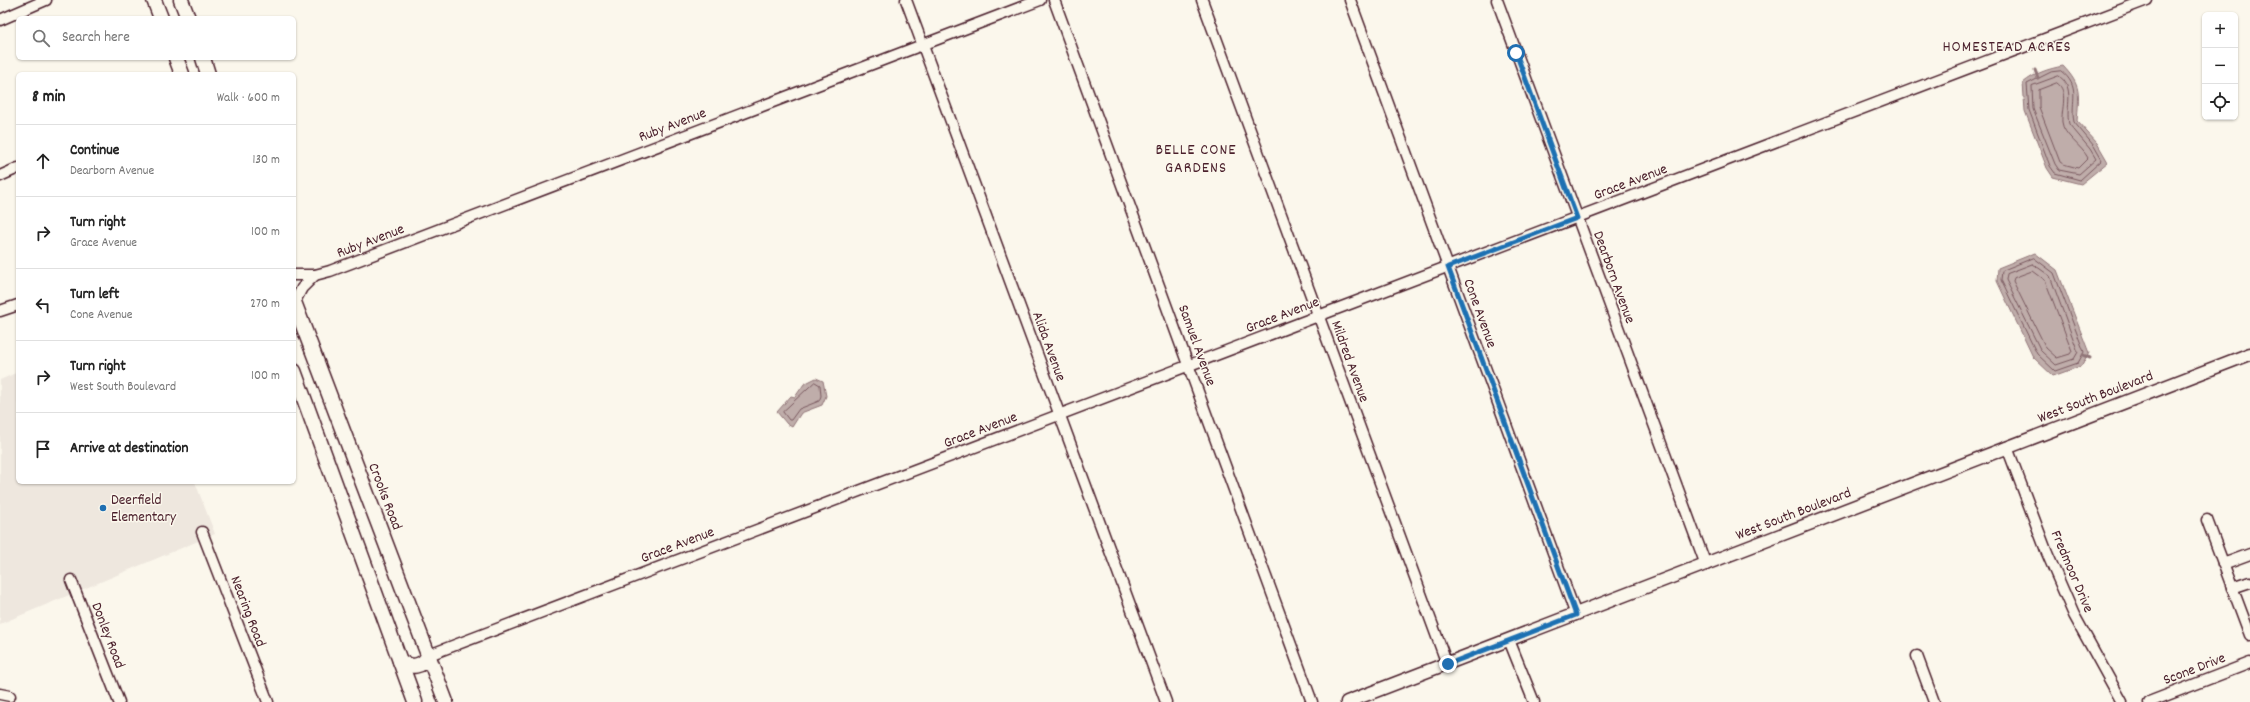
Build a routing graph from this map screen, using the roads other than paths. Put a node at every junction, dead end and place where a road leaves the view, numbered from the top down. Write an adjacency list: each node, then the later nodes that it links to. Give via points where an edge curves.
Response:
1 (46, 0): 13 (street)
2 (154, 0): 11 (main road)
3 (181, 0): 12 (main road)
4 (906, 0): 14 (street, Alida Avenue)
5 (1040, 0): 14 (street, Ruby Avenue)
6 (1054, 0): 31 (street, Samuel Avenue)
7 (1202, 0): 29 (street, Mildred Avenue)
8 (1350, 0): 22 (street, Cone Avenue)
9 (1497, 0): 21 (street, Dearborn Avenue)
10 (2147, 0): 21 (street, Grace Avenue)
11 (160, 16)
12 (187, 16)
13 (0, 20)
14 (922, 44): 24 (street, Ruby Avenue); 33 (street, Alida Avenue)
15 (177, 60): 17 (main road)
16 (204, 60): 18 (main road)
17 (181, 72)
18 (207, 72)
19 (16, 169): 20 (street)
20 (0, 176)
21 (1577, 218): 22 (street, Grace Avenue); 39 (street, Dearborn Avenue)
22 (1448, 267): 29 (street, Grace Avenue); 43 (street, Cone Avenue)
23 (296, 275): 24 (street, Ruby Avenue)
24 (315, 276): 25 (street, Ruby Avenue, via 302,288)
25 (296, 298)
26 (16, 306): 28 (street)
27 (296, 307): 46 (main road, Crooks Road)
28 (0, 311)
29 (1318, 316): 31 (street, Grace Avenue); 50 (street, Mildred Avenue)
30 (2250, 354): 34 (street, West South Boulevard)
31 (1189, 365): 33 (street, Grace Avenue); 56 (street, Samuel Avenue)
32 (296, 376): 48 (main road)
33 (1059, 415): 46 (street, Grace Avenue); 55 (street, Alida Avenue)
34 (2007, 447): 39 (street, West South Boulevard); 60 (street, Fredmoor Drive, via 2047,553 2074,615)
35 (2207, 520): 38 (street)
36 (202, 532): 52 (street, Nearing Road)
37 (2250, 554): 38 (street)
38 (2223, 564): 42 (street)
39 (1706, 565): 43 (street, West South Boulevard)
40 (71, 580): 51 (street, Donley Road)
41 (2250, 582): 42 (street)
42 (2232, 588): 44 (street)
43 (1576, 615): 45 (street, West South Boulevard)
44 (2250, 635)
45 (1509, 640): 50 (street, West South Boulevard); 58 (street)
46 (429, 655): 48 (main road, via 426,661 416,666); 54 (main road, Crooks Road)
47 (1917, 656): 59 (street)
48 (400, 661): 53 (main road)
49 (2250, 663): 61 (street, Scone Drive)
50 (1448, 664): 57 (street, West South Boulevard)
51 (119, 702)
52 (268, 702)
53 (415, 702)
54 (446, 702)
55 (1166, 702)
56 (1312, 702)
57 (1346, 702)
58 (1534, 702)
59 (1934, 702)
60 (2122, 702)
61 (2149, 702)

